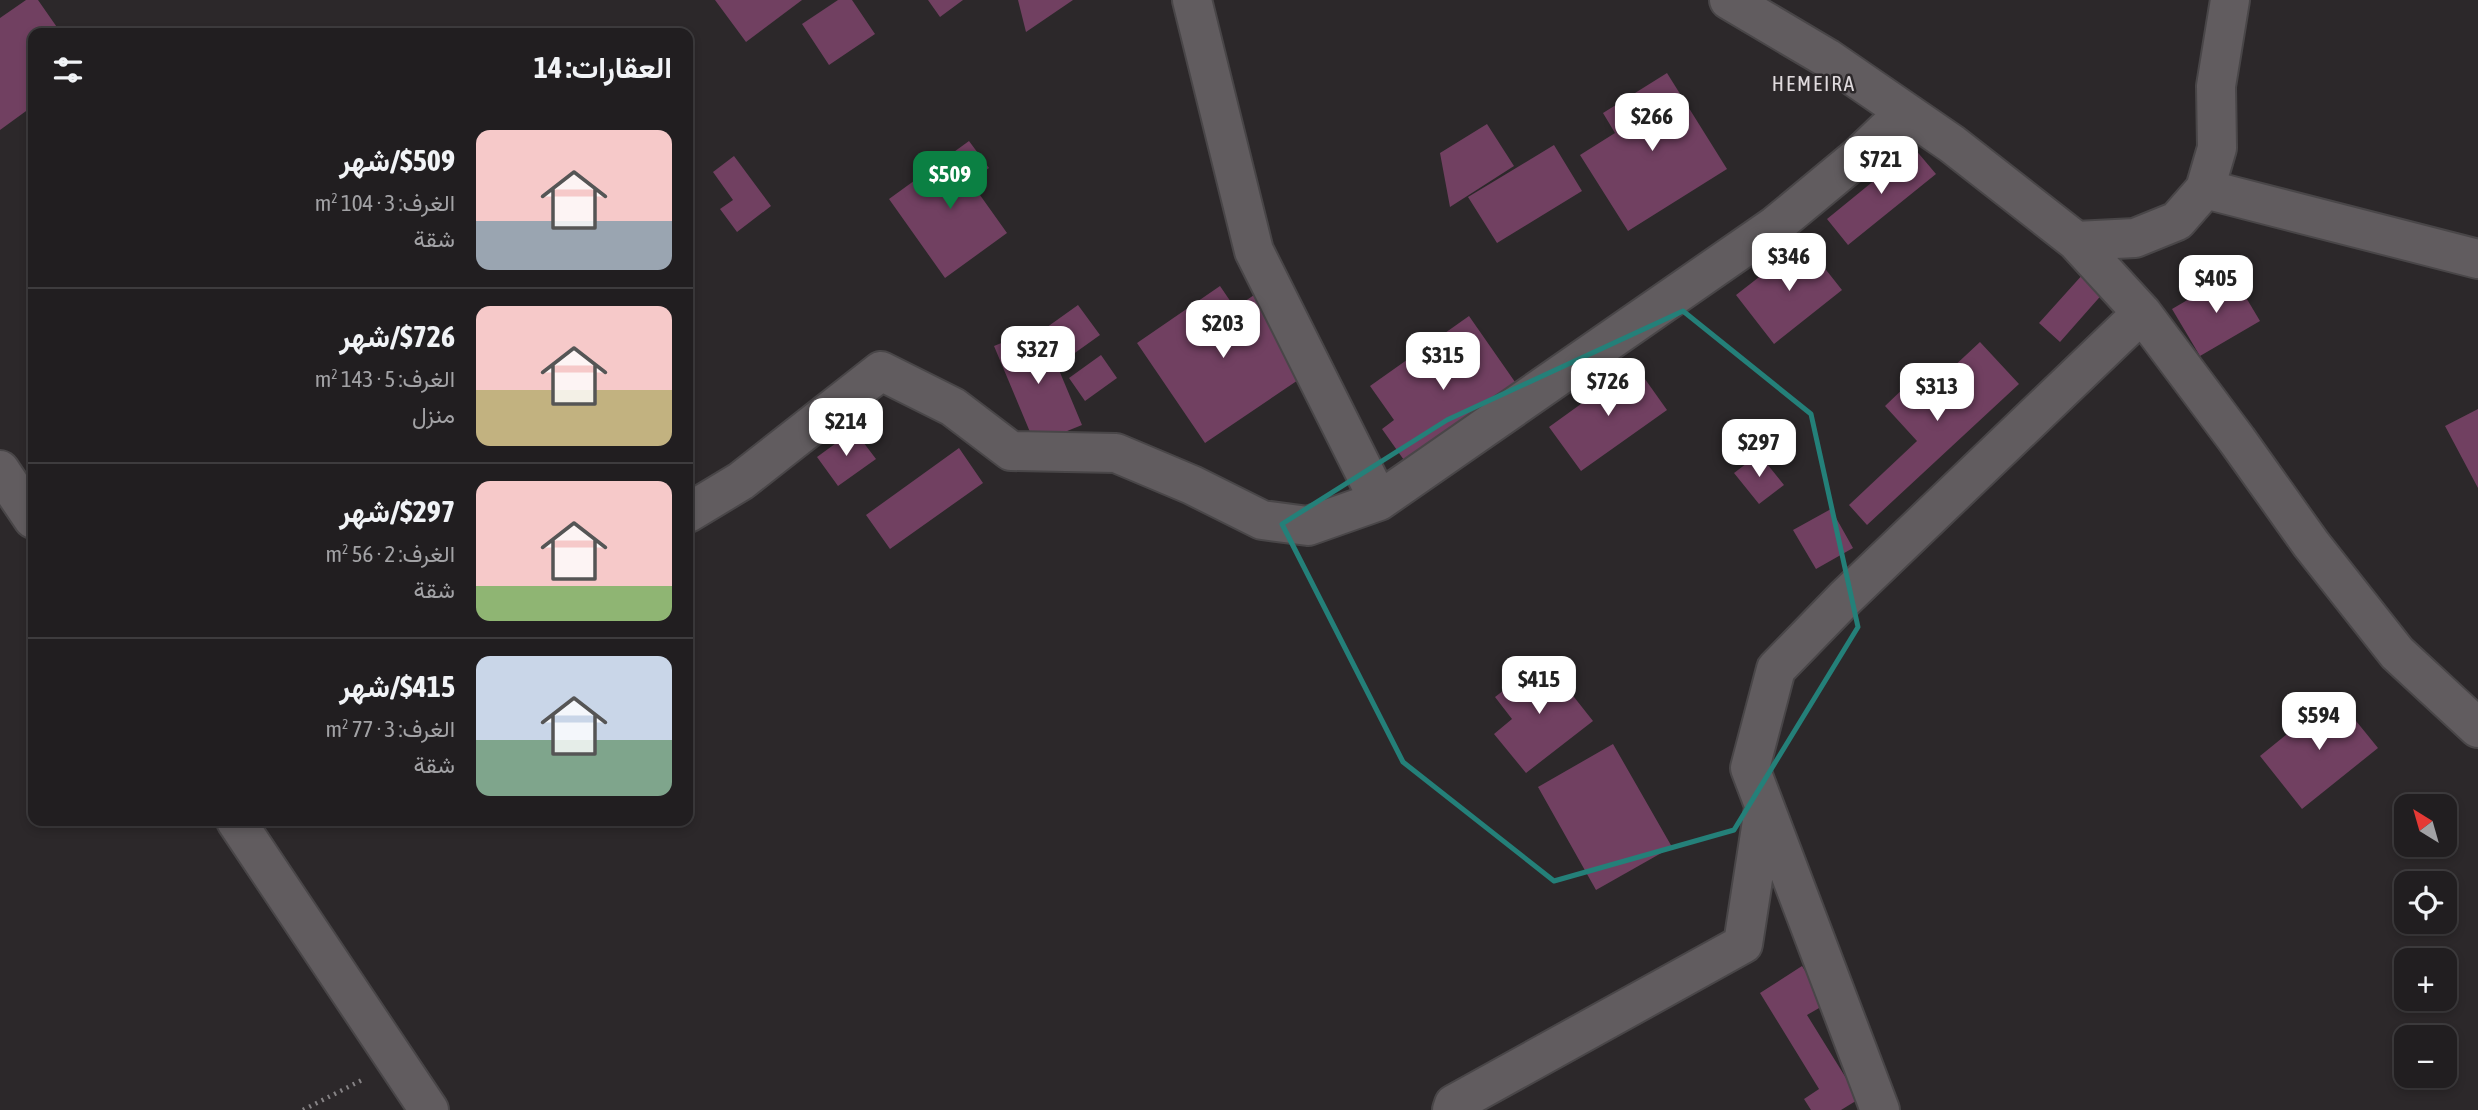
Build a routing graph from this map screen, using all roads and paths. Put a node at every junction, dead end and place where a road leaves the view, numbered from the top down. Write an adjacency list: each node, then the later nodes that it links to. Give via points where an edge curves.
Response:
1 (1192, 0): 10 (street, via 1254,251)
2 (1729, 0): 4 (street, via 1827,58)
3 (2230, 0): 5 (street, via 2216,86 2217,148)
4 (1905, 112): 6 (street); 10 (street, via 1858,158 1776,225)
5 (2205, 189): 6 (street, via 2178,221 2135,238); 7 (street)
6 (2076, 241): 8 (street)
7 (2478, 259)
8 (2142, 313): 13 (street, via 2397,653); 14 (street, via 1776,669 1750,768)
9 (0, 470): 12 (street)
10 (1379, 501): 11 (street, via 1308,526 1262,520 1116,453 1011,451 953,407 881,371 741,481)
11 (693, 510)
12 (28, 512)
13 (2478, 728)
14 (1764, 806): 19 (street, via 1743,944 1557,1045 1454,1104); 20 (street)
15 (239, 826): 16 (street)
16 (397, 1061): 17 (path); 18 (street)
17 (303, 1110)
18 (429, 1110)
19 (1452, 1110)
20 (1880, 1110)

